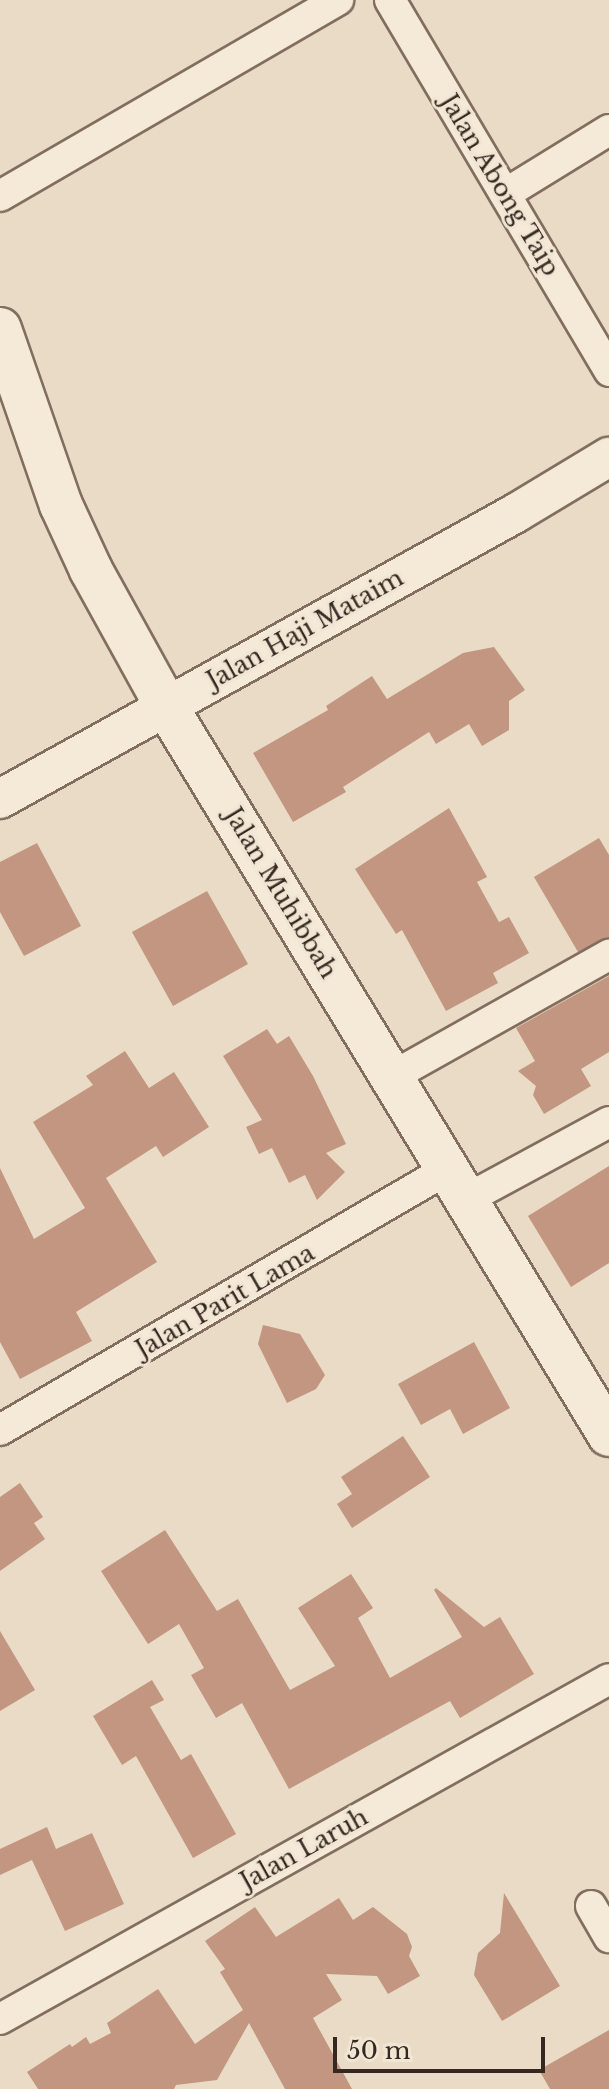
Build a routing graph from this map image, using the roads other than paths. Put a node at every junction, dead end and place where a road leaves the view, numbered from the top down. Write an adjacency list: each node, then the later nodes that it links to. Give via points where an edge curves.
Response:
1 (338, 0): 5 (street)
2 (390, 0): 4 (street, Jalan Abong Taip)
3 (609, 130): 4 (street)
4 (505, 194): 7 (street, Jalan Abong Taip)
5 (0, 196)
6 (0, 329): 9 (main road, Jalan Muhibbah, via 61,505)
7 (609, 371)
8 (609, 457): 9 (street, Jalan Haji Mataim)
9 (166, 706): 10 (street, Jalan Haji Mataim); 12 (main road, Jalan Muhibbah)
10 (0, 799)
11 (609, 955): 12 (street)
12 (393, 1076): 14 (main road, Jalan Muhibbah)
13 (609, 1122): 14 (street, Jalan Parit Lama)
14 (457, 1184): 15 (street, Jalan Parit Lama); 16 (main road, Jalan Muhibbah)
15 (0, 1430)
16 (609, 1435)
17 (609, 1679): 20 (street, Jalan Laruh)
18 (591, 1906): 19 (street)
19 (609, 1937)
20 (0, 2019)

